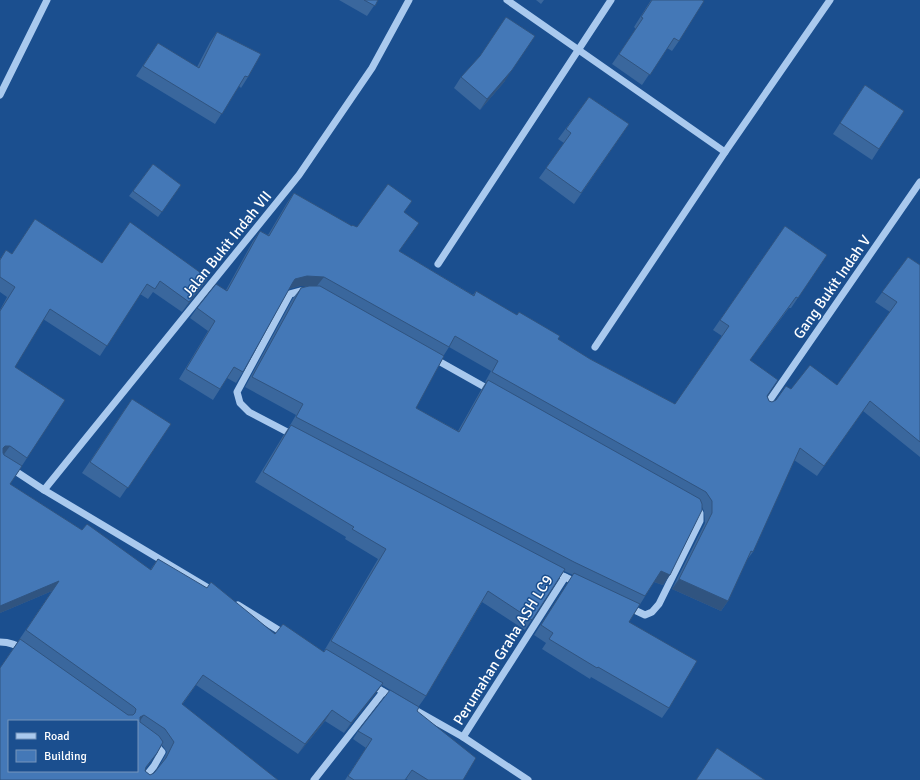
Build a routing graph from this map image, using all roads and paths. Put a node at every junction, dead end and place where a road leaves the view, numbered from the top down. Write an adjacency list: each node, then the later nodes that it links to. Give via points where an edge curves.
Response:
1 (47, 0): 7 (street)
2 (409, 0): 14 (street, Jalan Bukit Indah VII, via 372,68 299,175)
3 (507, 0): 6 (street)
4 (611, 0): 6 (street)
5 (830, 0): 8 (street)
6 (579, 50): 8 (street); 10 (street)
7 (0, 95)
8 (725, 152): 11 (street)
9 (920, 182): 12 (street, Gang Bukit Indah V)
10 (438, 264)
11 (595, 347)
12 (765, 407)
13 (0, 461): 14 (street)
14 (44, 490): 16 (street)
15 (565, 577): 15 (street, Perumahan Graha ASH LC9, via 244,408 237,392 290,294 314,290 696,506 700,512 700,521 660,604 652,612 645,615); 23 (street, Perumahan Graha ASH LC9)
16 (220, 595)
17 (234, 603): 18 (street)
18 (295, 640)
19 (0, 642): 20 (street, via 16,645)
20 (28, 654)
21 (362, 680): 22 (street)
22 (383, 692): 23 (street); 26 (street)
23 (464, 737): 27 (street)
24 (149, 739): 25 (street, via 162,752)
25 (144, 780)
26 (314, 780)
27 (528, 780)

